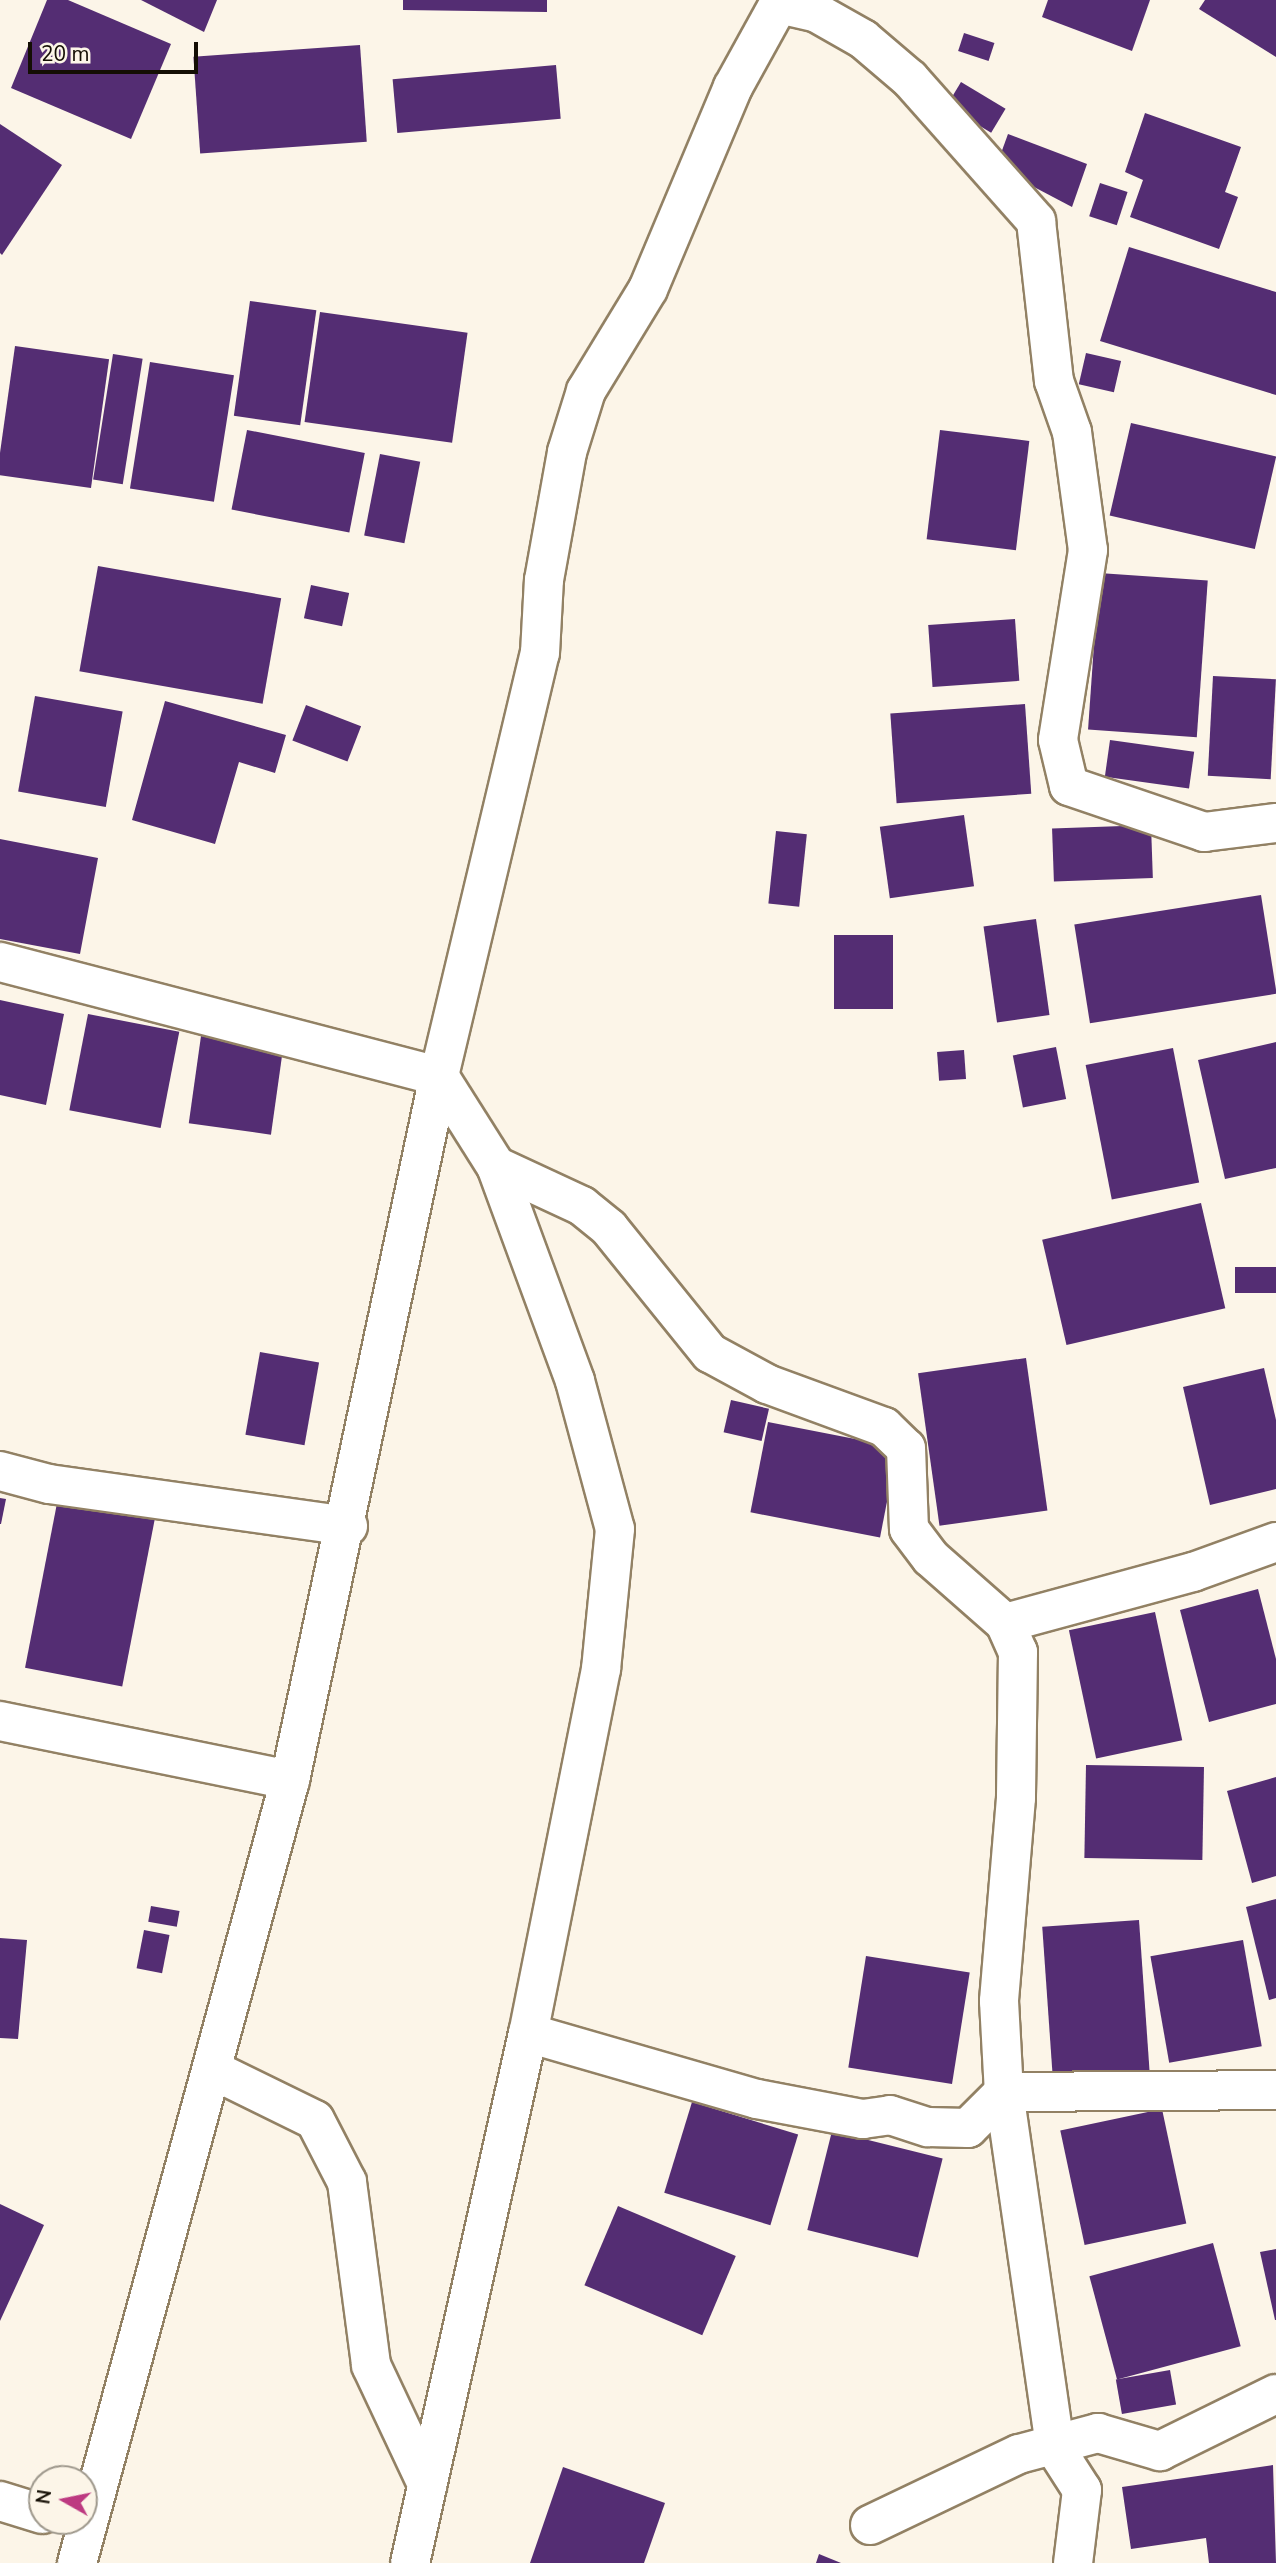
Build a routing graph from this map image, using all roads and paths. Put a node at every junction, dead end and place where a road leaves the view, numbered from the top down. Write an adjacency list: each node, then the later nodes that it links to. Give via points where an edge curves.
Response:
1 (780, 2): 2 (street, via 817,13 863,39 901,71 1036,221 1054,382 1072,432 1088,550 1058,740 1069,786 1204,832); 4 (street, via 733,88 648,289 586,391 567,452 544,580 540,653)
2 (1276, 823)
3 (0, 962): 4 (street)
4 (439, 1076): 5 (street); 7 (street)
5 (496, 1166): 9 (street, via 582,1206 609,1228 710,1353 767,1384 884,1427 905,1448 909,1529 931,1558); 12 (street, via 575,1381 615,1529 601,1669)
6 (0, 1471): 7 (street, via 49,1484)
7 (348, 1526): 11 (street)
8 (1276, 1542): 9 (street, via 1193,1572)
9 (1005, 1623): 15 (street, via 1021,1674 999,2001)
10 (0, 1721): 11 (street)
11 (290, 1780): 13 (street)
12 (528, 2033): 15 (street, via 757,2099 863,2119 890,2115 928,2127 968,2128); 18 (street)
13 (215, 2071): 18 (street, via 315,2120 347,2182 371,2365); 22 (street)
14 (1276, 2090): 15 (street)
15 (1004, 2092): 17 (street)
16 (1276, 2394): 17 (street, via 1160,2451 1098,2433)
17 (1055, 2448): 21 (street, via 1019,2454); 24 (street, via 1082,2490)
18 (428, 2484): 23 (street)
19 (0, 2501): 20 (street)
20 (28, 2510)
21 (870, 2525)
22 (75, 2537)
23 (410, 2563)
24 (1073, 2563)

